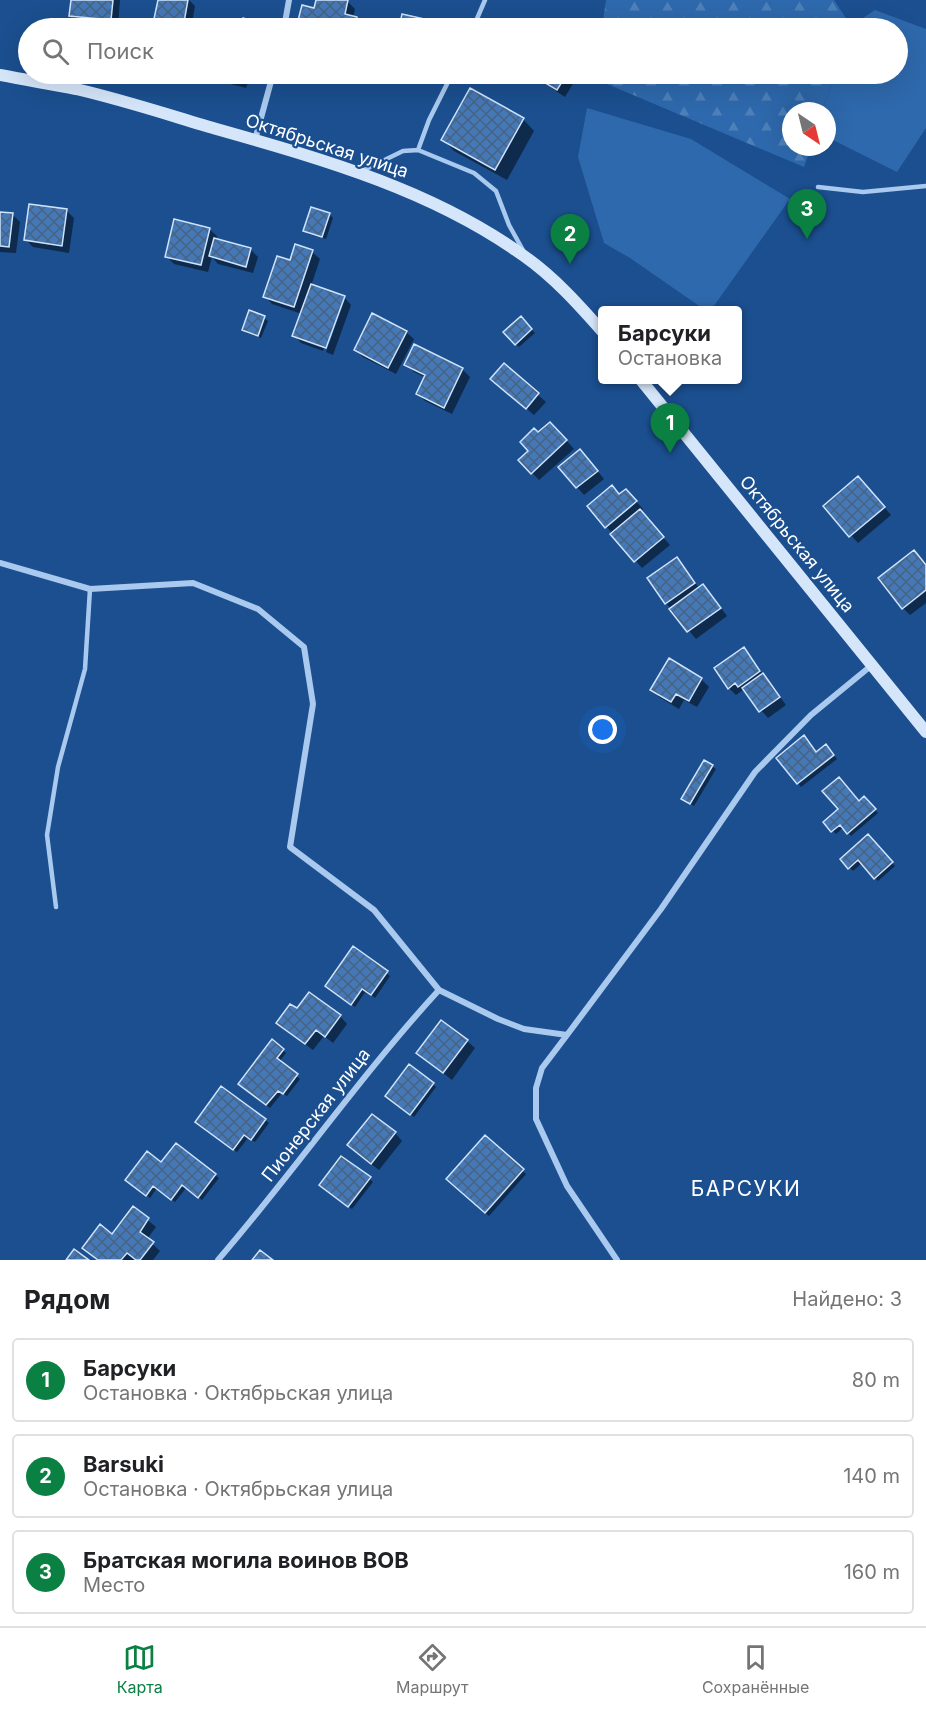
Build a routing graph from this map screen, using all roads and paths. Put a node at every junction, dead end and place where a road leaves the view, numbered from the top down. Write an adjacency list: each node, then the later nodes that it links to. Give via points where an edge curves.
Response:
1 (289, 0): 3 (street)
2 (485, 0): 4 (lane)
3 (286, 18)
4 (477, 18)
5 (0, 75): 6 (main road, Октябрьская улица)
6 (18, 78)
7 (50, 84): 10 (main road, Октябрьская улица)
8 (270, 84): 10 (street)
9 (447, 84): 11 (lane)
10 (255, 140): 12 (main road, Октябрьская улица)
11 (418, 150): 12 (lane, via 403,151); 15 (lane, via 474,173 496,191)
12 (360, 173): 15 (main road, Октябрьская улица, via 445,208)
13 (926, 186): 14 (lane, via 863,192)
14 (818, 187)
15 (526, 257): 16 (main road, Октябрьская улица)
16 (598, 326)
17 (644, 384): 20 (main road, Октябрьская улица)
18 (0, 563): 19 (street)
19 (90, 589): 22 (lane, via 85,669 58,767 47,835); 23 (street, via 193,583 258,609 304,646 313,704 290,847 374,910)
20 (872, 665): 21 (main road, Октябрьская улица); 24 (street, via 811,715 755,772 661,909)
21 (926, 732)
22 (56, 907)
23 (439, 990): 24 (street, via 524,1029); 25 (street, Пионерская улица)
24 (567, 1035): 26 (street, via 542,1068 536,1088 536,1119 567,1186)
25 (218, 1260)
26 (617, 1260)

